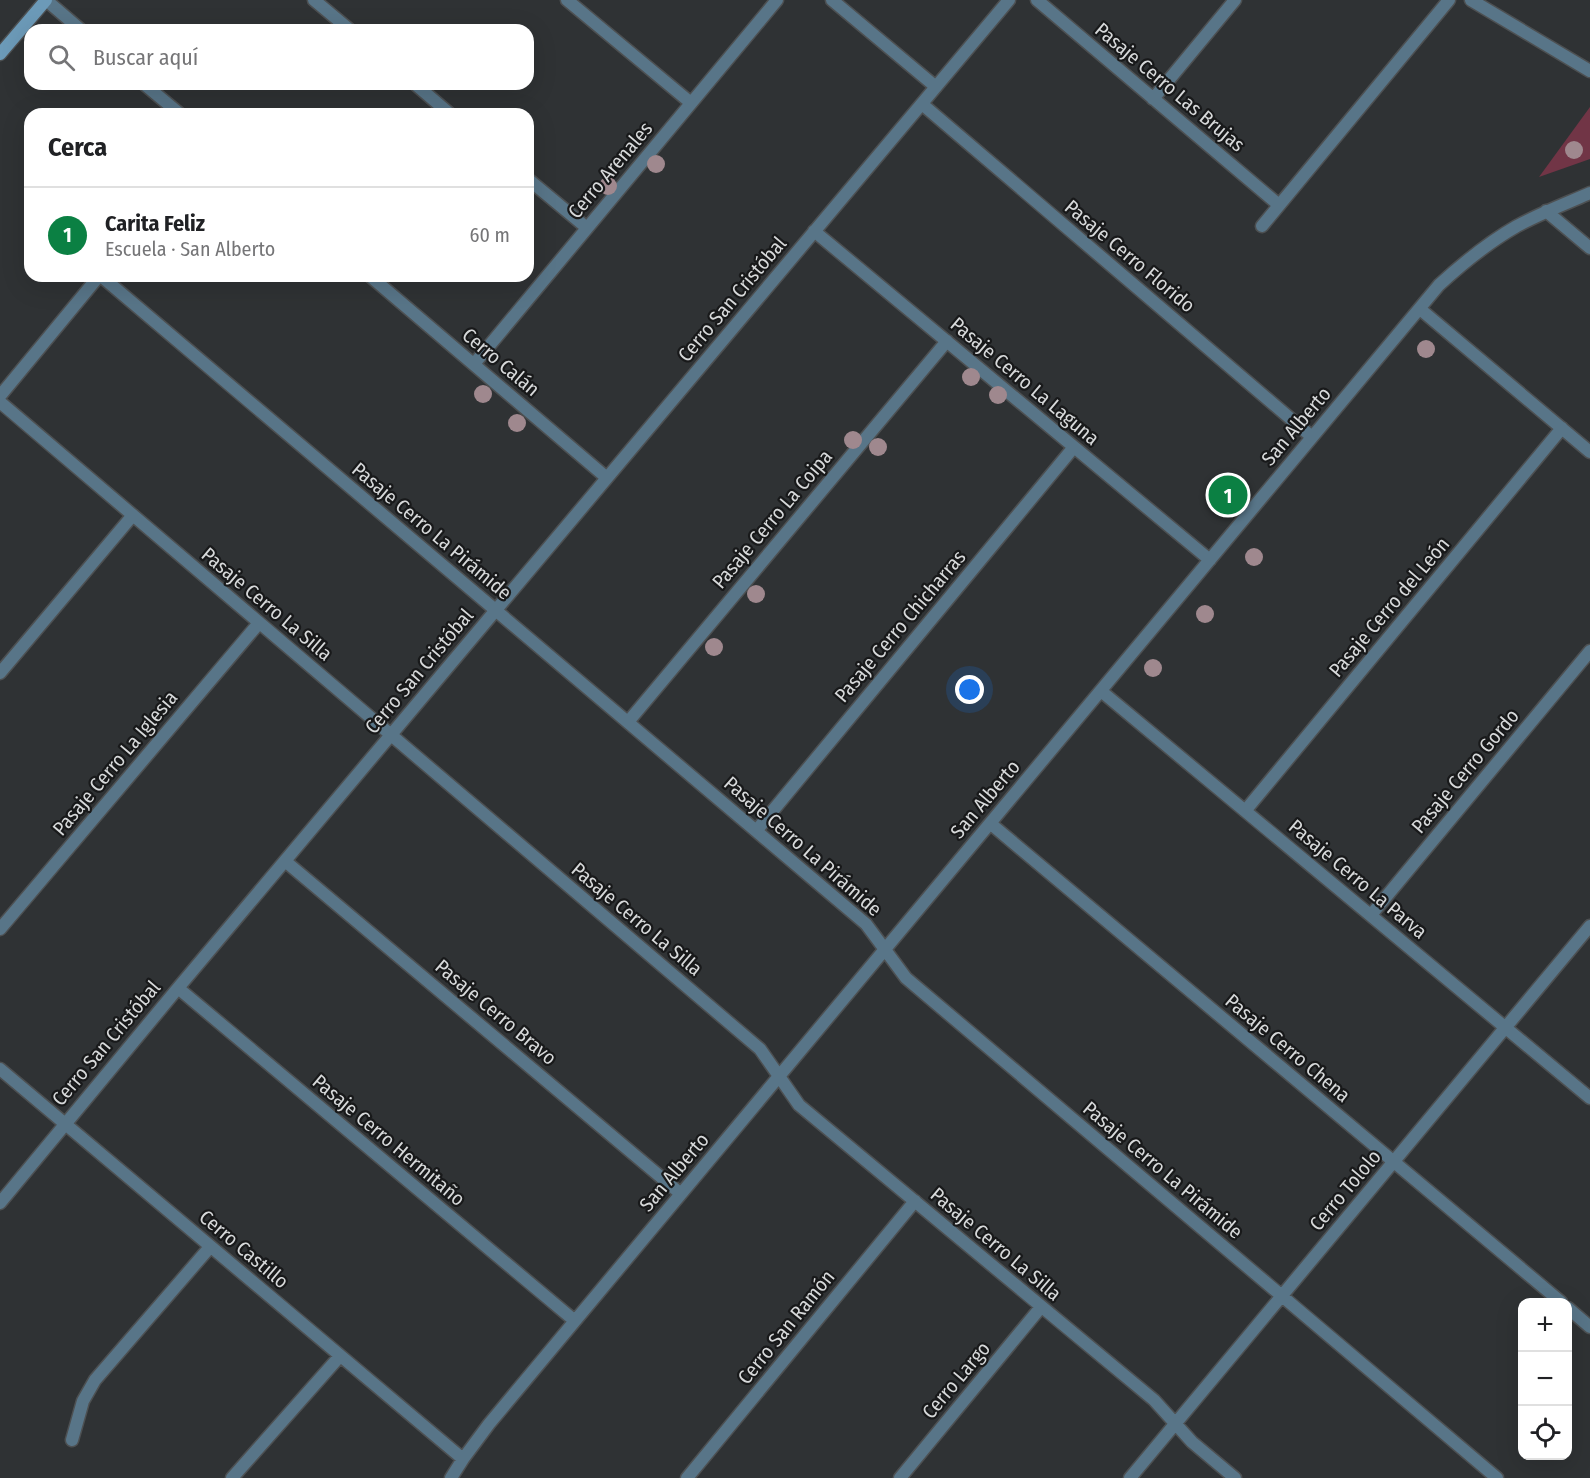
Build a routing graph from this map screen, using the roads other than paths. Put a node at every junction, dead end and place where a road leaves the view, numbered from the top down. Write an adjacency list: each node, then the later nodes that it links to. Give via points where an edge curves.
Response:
1 (46, 0): 11 (main road); 12 (street)
2 (314, 0): 13 (street)
3 (567, 0): 21 (street)
4 (777, 0): 21 (street, Cerro Arenales)
5 (832, 0): 17 (street)
6 (1009, 0): 17 (street, Cerro San Cristóbal)
7 (1037, 0): 20 (street, Pasaje Cerro Las Brujas)
8 (1235, 0): 20 (street)
9 (1449, 0): 27 (street)
10 (1471, 0): 16 (street)
11 (26, 24)
12 (74, 24)
13 (343, 24)
14 (24, 26): 15 (main road)
15 (0, 54)
16 (1590, 71)
17 (936, 87): 22 (street, Cerro San Cristóbal)
18 (151, 90): 23 (street)
19 (421, 90): 24 (street)
20 (1153, 99): 27 (street, Pasaje Cerro Las Brujas)
21 (691, 103): 30 (street, Cerro Arenales)
22 (922, 104): 31 (street, Cerro San Cristóbal); 42 (street, Pasaje Cerro Florido)
23 (173, 108)
24 (443, 108)
25 (534, 184): 30 (street)
26 (1590, 194): 28 (street, San Alberto)
27 (1279, 205): 29 (street)
28 (1546, 212): 32 (street); 36 (street, San Alberto, via 1484,248 1440,285)
29 (1262, 226)
30 (587, 228): 38 (street, Cerro Arenales)
31 (814, 231): 37 (street, Pasaje Cerro La Laguna); 45 (street, Cerro San Cristóbal)
32 (1590, 248)
33 (95, 282): 39 (street)
34 (107, 282): 48 (street, Pasaje Cerro La Pirámide)
35 (377, 282): 38 (street, Cerro Calán)
36 (1420, 309): 41 (street); 42 (street, San Alberto)
37 (947, 341): 43 (street, Pasaje Cerro La Laguna); 53 (street, Pasaje Cerro La Coipa)
38 (474, 364): 45 (street, Cerro Calán)
39 (0, 396)
40 (0, 402): 46 (street, Pasaje Cerro La Silla)
41 (1563, 428): 44 (street); 55 (street, Pasaje Cerro del León)
42 (1312, 437): 47 (street, San Alberto)
43 (1074, 447): 47 (street, Pasaje Cerro La Laguna); 57 (street, Pasaje Cerro Chicharras)
44 (1590, 452)
45 (607, 478): 48 (street, Cerro San Cristóbal)
46 (133, 515): 49 (street, Pasaje Cerro La Silla); 51 (street)
47 (1210, 560): 52 (street, San Alberto)
48 (496, 610): 53 (street, Pasaje Cerro La Pirámide); 54 (street, Cerro San Cristóbal)
49 (259, 622): 54 (street, Pasaje Cerro La Silla); 61 (street, Pasaje Cerro La Iglesia)
50 (1590, 651): 59 (street, Pasaje Cerro Gordo)
51 (0, 673)
52 (1101, 691): 55 (street, Pasaje Cerro La Parva); 56 (street, San Alberto)
53 (628, 722): 57 (street, Pasaje Cerro La Pirámide)
54 (391, 735): 58 (street, Cerro San Cristóbal); 66 (street, Pasaje Cerro La Silla, via 760,1049)
55 (1245, 811): 59 (street, Pasaje Cerro La Parva)
56 (991, 824): 62 (street, San Alberto); 69 (street, Pasaje Cerro Chena)
57 (756, 831): 62 (street, Pasaje Cerro La Pirámide, via 866,924)
58 (285, 861): 63 (street, Cerro San Cristóbal); 70 (street, Pasaje Cerro Bravo)
59 (1371, 915): 64 (street, Pasaje Cerro La Parva)
60 (1590, 926): 64 (street, Cerro Tololo)
61 (0, 929)
62 (885, 950): 66 (street, San Alberto); 74 (street, Pasaje Cerro La Pirámide, via 906,978)
63 (178, 988): 68 (street, Cerro San Cristóbal); 78 (street, Pasaje Cerro Hermitaño)
64 (1506, 1027): 67 (street, Pasaje Cerro La Parva); 69 (street, Cerro Tololo)
65 (0, 1070): 68 (street, Cerro Castillo)
66 (779, 1077): 70 (street, San Alberto); 71 (street, Pasaje Cerro La Silla, via 799,1105)
67 (1590, 1098)
68 (64, 1124): 72 (street, Cerro San Cristóbal); 73 (street, Cerro Castillo)
69 (1394, 1162): 74 (street, Cerro Tololo); 75 (street, Pasaje Cerro Chena)
70 (681, 1194): 78 (street, San Alberto)
71 (915, 1201): 76 (street, Pasaje Cerro La Silla); 86 (street, Cerro San Ramón)
72 (0, 1203)
73 (210, 1246): 80 (street, Cerro Castillo); 82 (street, via 95,1380 83,1401)
74 (1281, 1296): 81 (street, Cerro Tololo); 90 (street, Pasaje Cerro La Pirámide)
75 (1556, 1298)
76 (1041, 1307): 81 (street, Pasaje Cerro La Silla, via 1154,1400); 87 (street, Cerro Largo)
77 (1572, 1311): 79 (street)
78 (575, 1321): 83 (street, San Alberto)
79 (1590, 1327)
80 (340, 1356): 83 (street, Cerro Castillo); 84 (street)
81 (1175, 1423): 88 (street, Cerro Tololo); 89 (street, Pasaje Cerro La Silla)
82 (72, 1440)
83 (463, 1459): 85 (street, San Alberto)
84 (232, 1478)
85 (451, 1478)
86 (687, 1478)
87 (900, 1478)
88 (1130, 1478)
89 (1235, 1478)
90 (1497, 1478)

